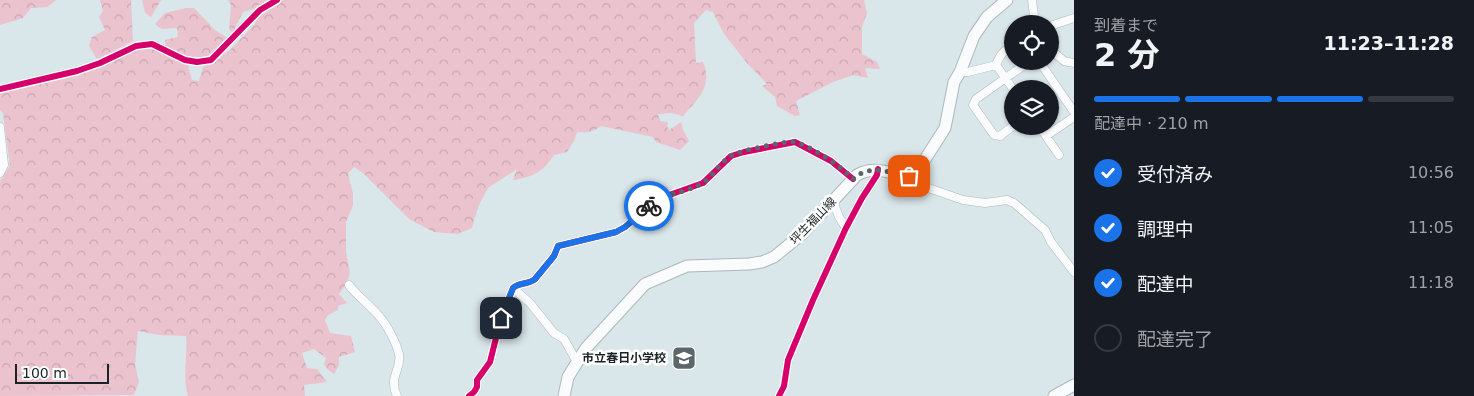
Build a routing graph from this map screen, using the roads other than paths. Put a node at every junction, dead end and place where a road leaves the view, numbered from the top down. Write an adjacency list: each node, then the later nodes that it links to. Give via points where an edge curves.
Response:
1 (277, 0): 15 (street, via 260,10 211,60 185,60 152,44 136,46 77,71)
2 (1007, 0): 13 (main road, via 980,27)
3 (1032, 0): 4 (street)
4 (1034, 15)
5 (1074, 18): 6 (street)
6 (1059, 23)
7 (1004, 51): 10 (street)
8 (1059, 57): 9 (street)
9 (1074, 63)
10 (996, 65): 13 (street); 14 (street)
11 (1017, 70): 14 (street)
12 (1045, 70): 16 (street)
13 (960, 72): 24 (main road, via 952,88 945,128)
14 (1005, 78): 19 (street, via 976,99 974,105 994,135)
15 (0, 89)
16 (1074, 112)
17 (1074, 117): 20 (street)
18 (0, 127): 23 (street, via 4,165)
19 (1004, 133)
20 (1046, 136): 21 (street)
21 (1059, 155)
22 (878, 169): 24 (main road); 25 (main road, 坪生福山線, via 862,172); 27 (street, via 878,175)
23 (0, 173)
24 (915, 175): 28 (street, via 917,184 964,200 985,203 1007,200 1014,203 1045,230)
25 (853, 179): 26 (main road, 坪生福山線); 30 (street, via 832,161 794,142 731,156 703,183 658,199 625,227 558,246 535,279)
26 (833, 201): 27 (street); 31 (main road, 坪生福山線, via 802,234 774,257 749,264 687,266 645,284)
27 (846, 228): 36 (street, via 793,346)
28 (1074, 272)
29 (349, 285): 33 (street, via 386,325 398,354 399,366 393,379)
30 (513, 288): 31 (street, via 554,333 564,339); 34 (street, via 501,318 490,362)
31 (577, 362): 35 (main road, 坪生福山線, via 568,377)
32 (1074, 385): 37 (main road)
33 (397, 396)
34 (470, 396)
35 (564, 396)
36 (779, 396)
37 (1054, 396)

